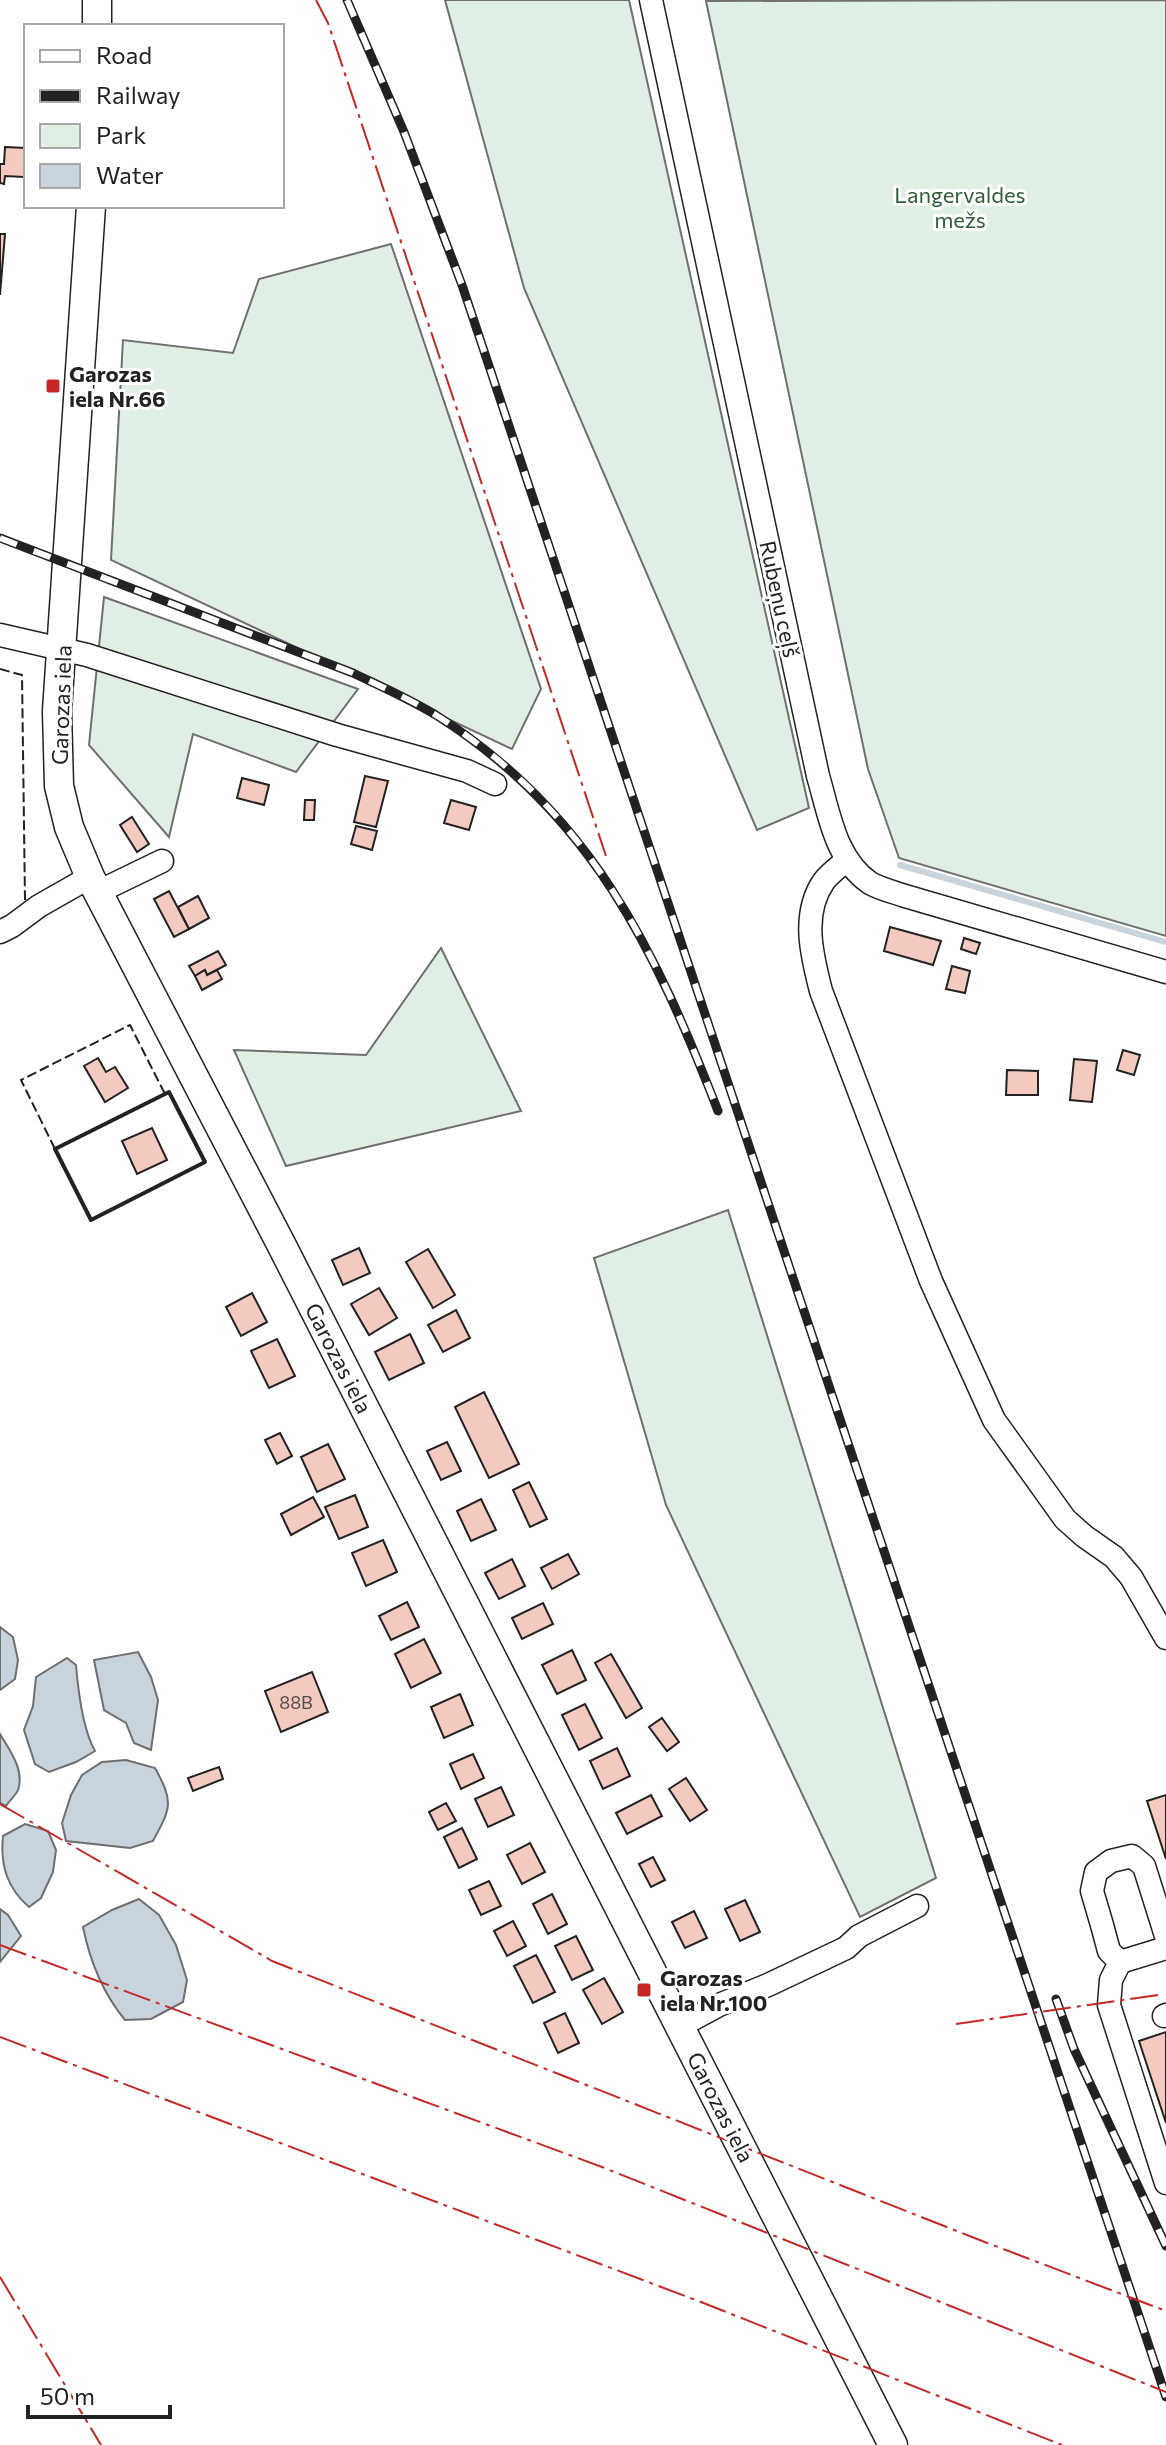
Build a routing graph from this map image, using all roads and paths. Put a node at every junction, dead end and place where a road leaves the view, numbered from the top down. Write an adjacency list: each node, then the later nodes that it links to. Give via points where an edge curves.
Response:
1 (97, 0): 3 (main road)
2 (651, 0): 8 (street, Rubeņu ceļš, via 818,776)
3 (97, 24)
4 (91, 208): 6 (main road, Garozas iela)
5 (2, 641): 6 (street)
6 (61, 649): 7 (street, via 467,771); 10 (main road, Garozas iela, via 59,786 69,827)
7 (495, 784)
8 (847, 860): 12 (street, Rubeņu ceļš, via 873,885); 13 (street, via 815,897 812,956 931,1281 994,1420 1065,1519 1131,1577)
9 (162, 861): 10 (street)
10 (94, 885): 11 (street, via 39,906); 18 (main road, Garozas iela)
11 (0, 932)
12 (1166, 972)
13 (1166, 1638)
14 (917, 1906): 18 (street, via 846,1948)
15 (1166, 1936): 17 (street, via 1144,1866 1132,1856 1111,1861 1096,1872 1092,1891 1109,1951)
16 (1166, 1948): 17 (street)
17 (1120, 1962): 19 (street, via 1111,1980 1109,2005)
18 (680, 2026): 20 (main road, Garozas iela)
19 (1166, 2183)
20 (893, 2445)

